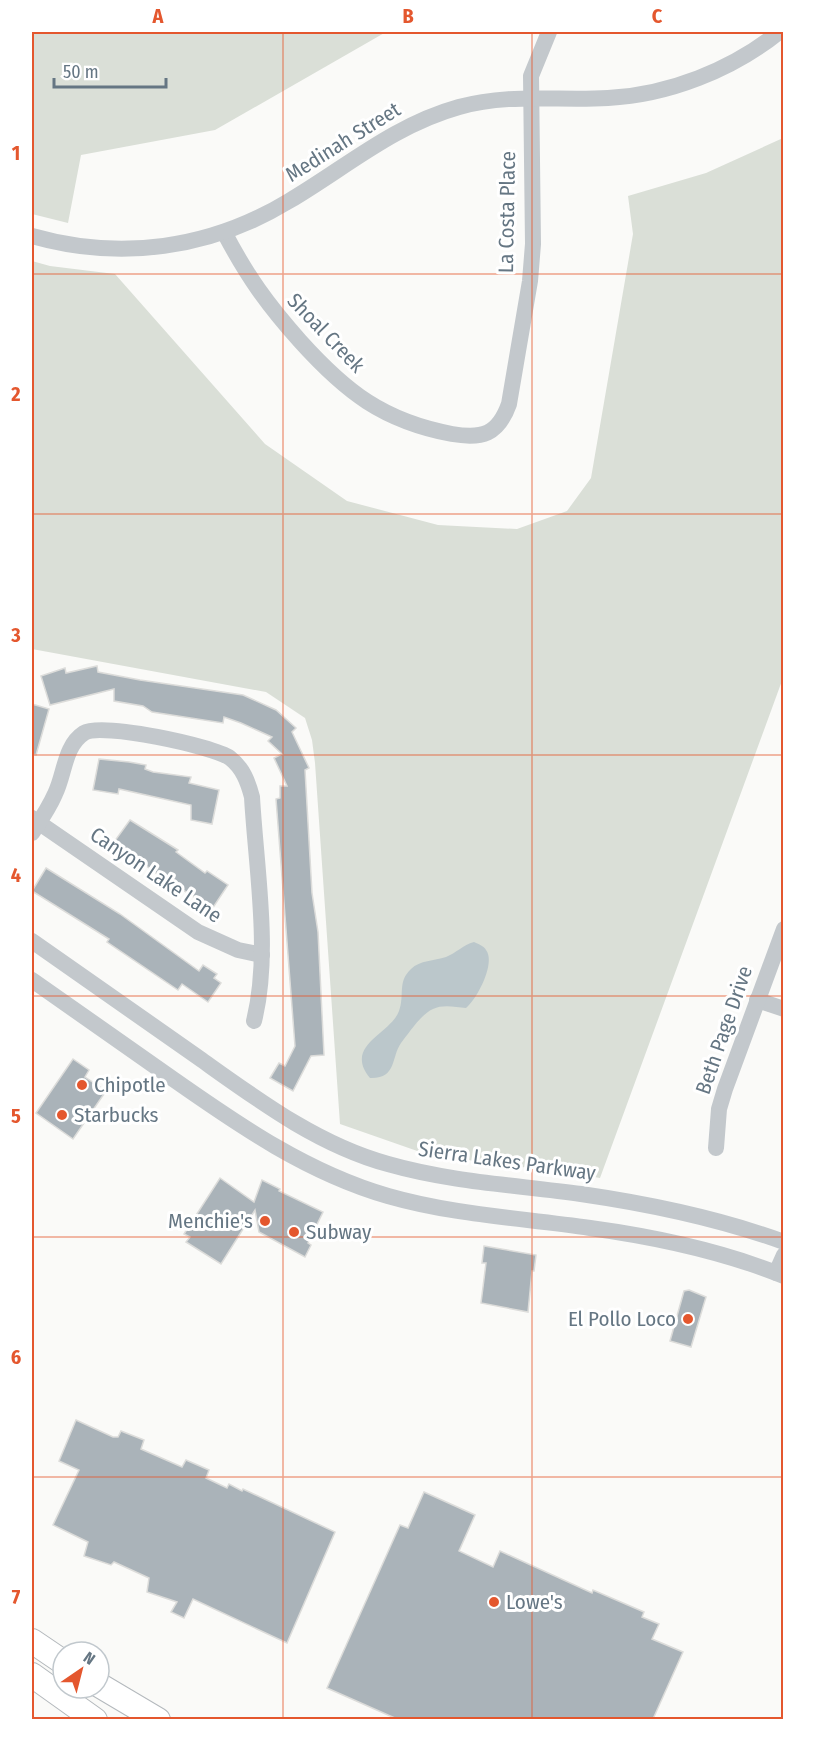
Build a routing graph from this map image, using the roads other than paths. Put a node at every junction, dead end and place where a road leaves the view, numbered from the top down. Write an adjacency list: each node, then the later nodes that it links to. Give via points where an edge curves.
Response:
1 (549, 32): 3 (street, La Costa Place, via 531,76)
2 (778, 32): 3 (street, Medinah Street, via 727,65 649,93 608,98)
3 (529, 97): 4 (street, Medinah Street, via 478,102 420,121 380,141 283,205); 6 (street, La Costa Place, via 532,263 509,404)
4 (224, 232): 5 (street, Medinah Street, via 163,247 118,250 83,248); 6 (street, Shoal Creek, via 265,302 352,393 380,411 429,429 471,437)
5 (32, 236)
6 (496, 427)
7 (34, 825): 10 (street, Canyon Lake Lane, via 198,932 231,948); 10 (street, via 61,782 72,747 84,733 103,729 207,747 228,757 238,764 252,797)
8 (783, 929): 12 (street, Beth Page Drive)
9 (32, 941): 16 (street, Sierra Lakes Parkway, via 271,1109 326,1140 386,1164 452,1180 580,1194 669,1209)
10 (262, 955): 14 (street)
11 (32, 980): 18 (street, via 236,1123 331,1176 434,1207 610,1230 681,1244)
12 (757, 1000): 13 (street); 15 (street, Beth Page Drive, via 719,1108)
13 (783, 1009)
14 (254, 1021)
15 (716, 1148)
16 (783, 1242)
17 (783, 1255): 18 (street)
18 (780, 1275)
19 (32, 1641): 20 (highway)
20 (51, 1654)
21 (32, 1675): 23 (highway)
22 (111, 1692): 24 (highway)
23 (95, 1719)
24 (158, 1719)

